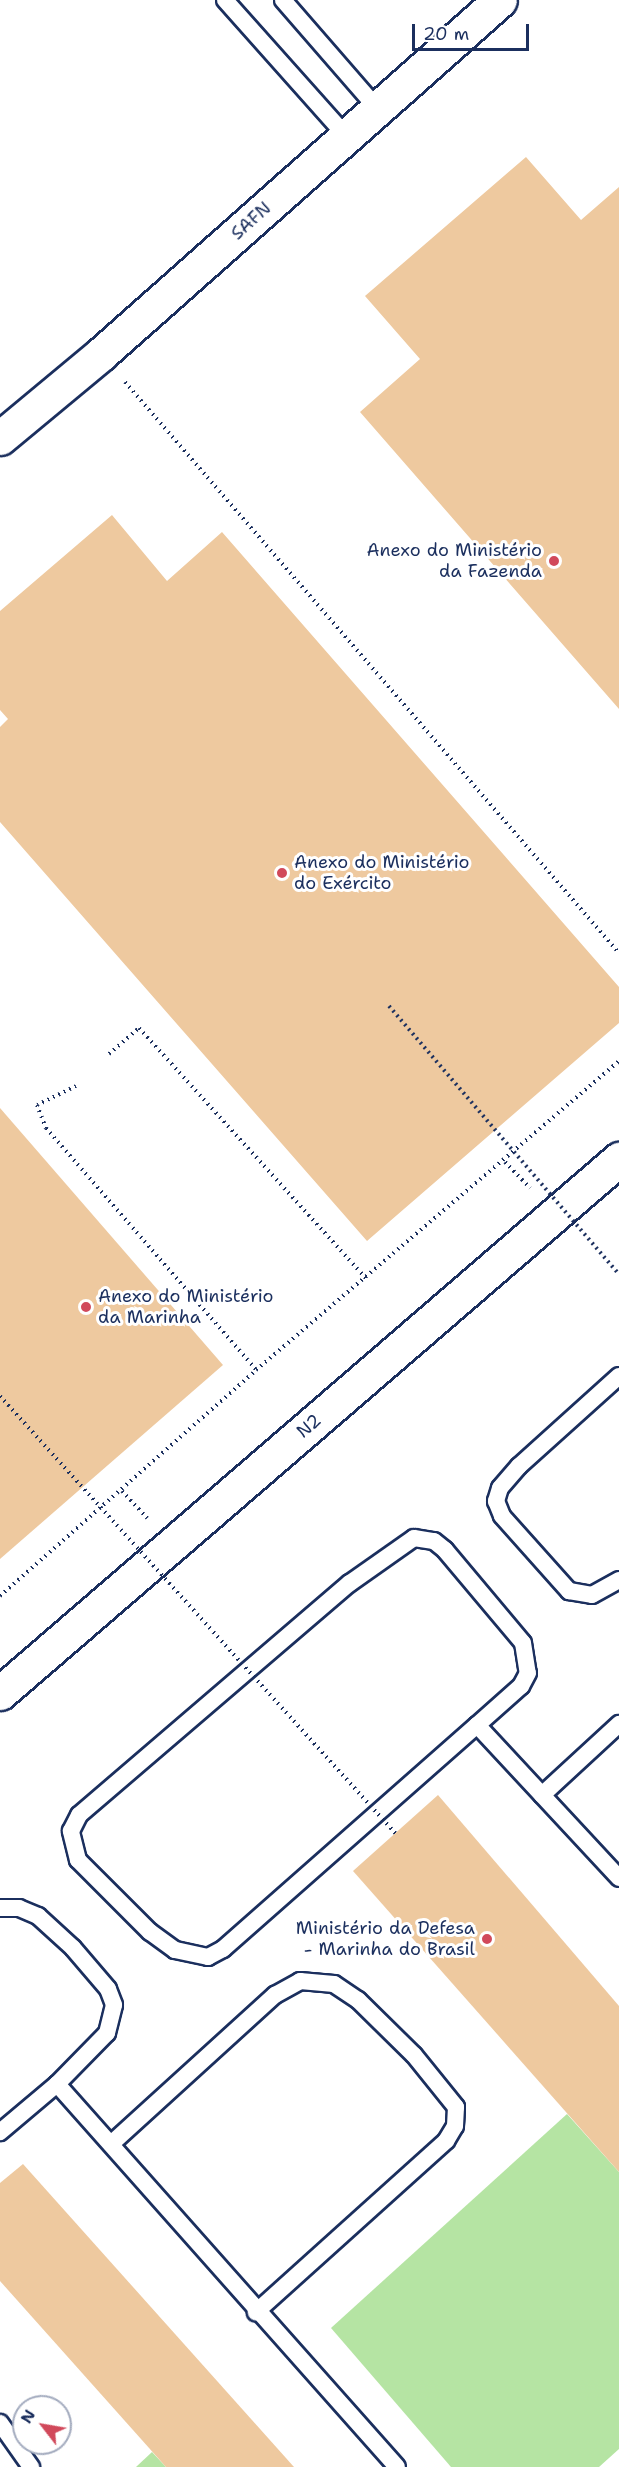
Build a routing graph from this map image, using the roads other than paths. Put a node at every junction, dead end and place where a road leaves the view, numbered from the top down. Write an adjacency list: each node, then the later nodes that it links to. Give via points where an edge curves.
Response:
1 (225, 0): 5 (lane)
2 (283, 0): 4 (lane)
3 (500, 0): 4 (main road, SAFN)
4 (378, 108): 5 (main road, SAFN)
5 (346, 136): 6 (main road, SAFN, via 102,354)
6 (0, 438)
7 (619, 1159): 10 (main road, N2)
8 (619, 1376): 9 (lane, via 519,1466 500,1488 496,1502 502,1516 569,1591 592,1595)
9 (619, 1580)
10 (0, 1693)
11 (619, 1724): 13 (lane)
12 (477, 1725): 12 (lane, via 521,1686 529,1662 523,1643 445,1550 434,1541 414,1538 350,1583 123,1775 79,1815 71,1831 73,1845 78,1860 150,1932 175,1950 208,1957 256,1922); 13 (lane)
13 (542, 1795): 14 (lane)
14 (619, 1878)
15 (0, 1908): 16 (lane, via 19,1908 38,1916 73,1948 108,1989 114,2005 106,2032)
16 (57, 2084): 17 (lane); 18 (lane)
17 (0, 2132)
18 (111, 2144): 19 (lane); 19 (lane, via 275,1995 300,1982 334,1984 358,2000 414,2055 456,2108 455,2126 446,2141)
19 (256, 2312): 22 (lane)
20 (0, 2423): 21 (lane)
21 (31, 2467)
22 (397, 2467)

